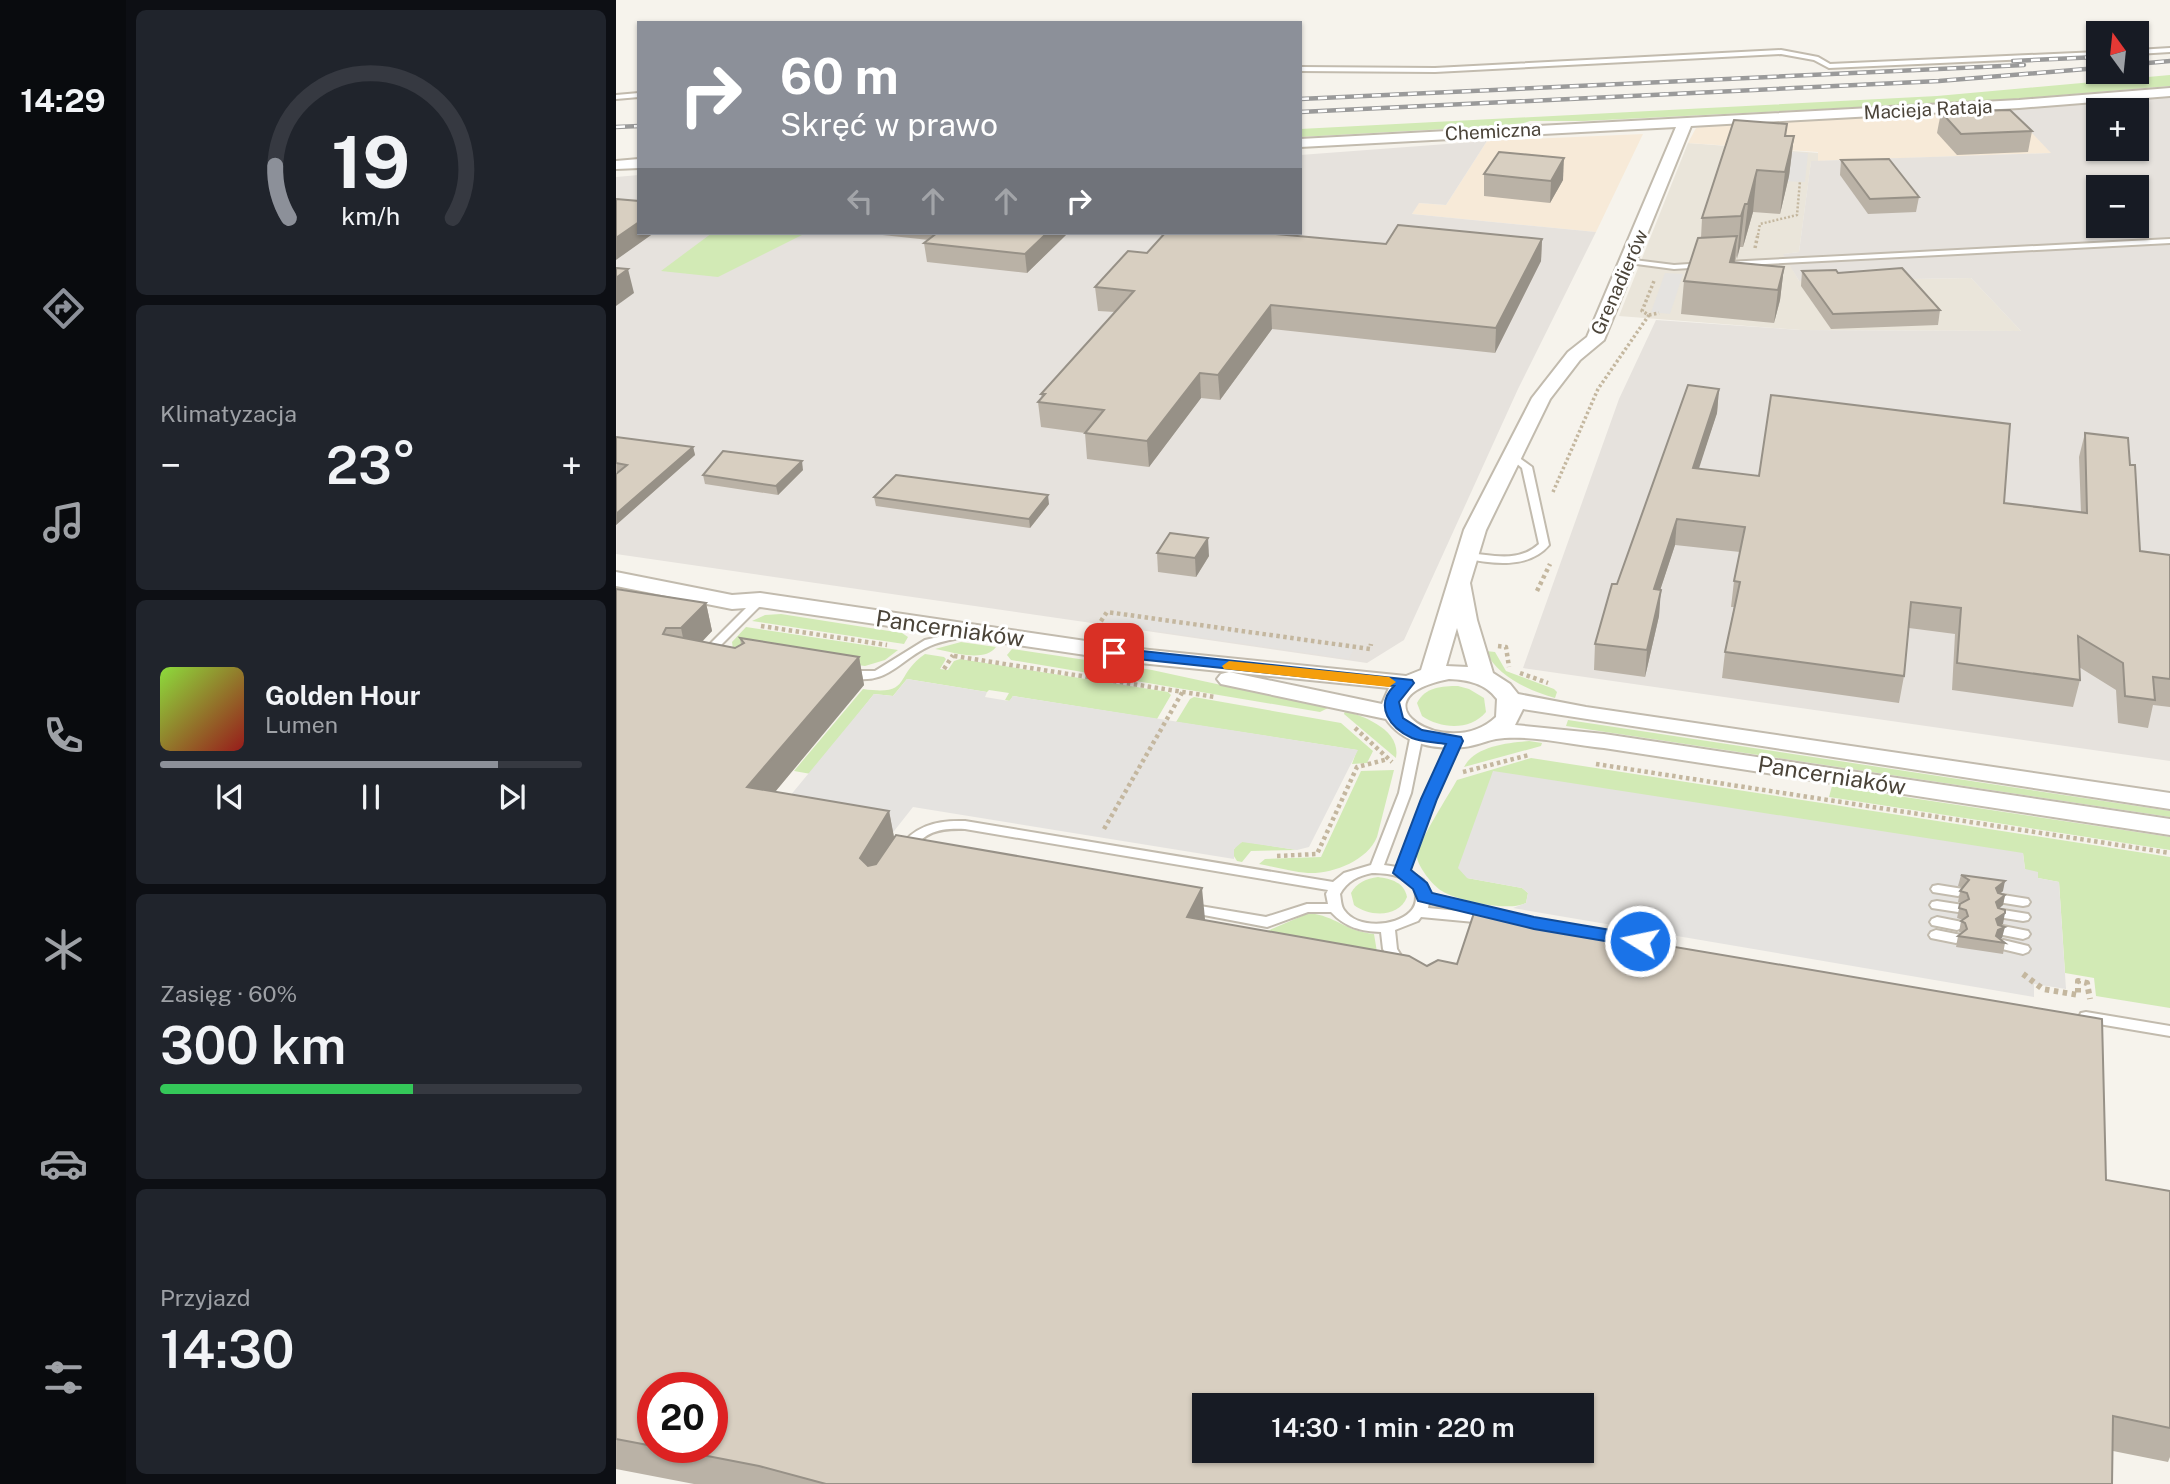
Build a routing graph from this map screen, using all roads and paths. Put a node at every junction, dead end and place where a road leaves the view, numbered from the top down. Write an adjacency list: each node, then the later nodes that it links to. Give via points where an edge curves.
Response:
1 (2170, 50): 2 (lane)
2 (2149, 51)
3 (2086, 55): 4 (lane, via 1829,66 1816,58 1781,52 1435,69)
4 (1302, 69)
5 (2170, 92): 8 (street, Macieja Rataja)
6 (637, 95): 7 (lane)
7 (616, 97)
8 (1686, 121): 9 (street, Chemiczna); 15 (street, Grenadierów)
9 (1302, 143)
10 (637, 163): 11 (street)
11 (616, 165)
12 (1800, 181): 14 (path, via 1797,215 1760,224)
13 (2170, 241): 16 (lane, via 1674,267)
14 (1755, 252)
15 (1629, 261): 16 (lane); 19 (street, Grenadierów, via 1595,340 1574,356 1541,398)
16 (1653, 263): 18 (path, via 1658,271 1642,311)
17 (1659, 313): 18 (path)
18 (1649, 316): 20 (path, via 1598,390)
19 (1514, 457): 21 (street, Grenadierów, via 1475,530); 21 (lane, via 1527,467 1544,545 1537,554 1522,558)
20 (1552, 499)
21 (1468, 556): 25 (street, Grenadierów)
22 (1553, 560): 26 (path)
23 (616, 569): 27 (street, Pancerniaków, via 732,587)
24 (616, 579): 27 (street, Pancerniaków, via 732,602)
25 (1460, 581): 32 (street); 39 (street, Grenadierów)
26 (1537, 591)
27 (760, 600): 30 (street, Pancerniaków); 36 (lane, via 706,654 718,661)
28 (754, 624): 33 (path)
29 (1097, 627): 31 (path, via 1107,612 1370,649)
30 (980, 632): 33 (lane, via 944,638); 35 (street, Pancerniaków)
31 (1371, 644)
32 (1473, 646): 40 (street); 46 (path, via 1506,647 1508,666 1570,694)
33 (914, 650): 34 (path); 38 (lane, via 881,674)
34 (953, 656): 37 (path); 42 (path)
35 (1140, 656): 41 (street, Pancerniaków); 45 (street, Pancerniaków, via 1248,684)
36 (691, 663)
37 (944, 669)
38 (835, 673)
39 (1432, 674): 40 (street); 41 (street)
40 (1482, 677): 44 (street)
41 (1406, 683): 47 (street, via 1391,702)
42 (1183, 691): 43 (path); 57 (path)
43 (1223, 699)
44 (1510, 700): 46 (street, Pancerniaków); 48 (street, via 1511,711)
45 (1340, 701): 47 (street, Pancerniaków); 52 (path, via 1333,715 1344,718)
46 (1563, 710): 55 (street, Pancerniaków)
47 (1392, 713): 49 (street, via 1406,729)
48 (1493, 732): 50 (street, Pancerniaków); 51 (street)
49 (1418, 734): 51 (street); 53 (lane)
50 (1555, 735): 54 (path, via 1547,755 1535,753 1464,772); 56 (street, Pancerniaków)
51 (1455, 741): 54 (lane)
52 (1388, 759): 53 (path); 60 (path, via 1357,766 1317,854 1258,857)
53 (1411, 765): 59 (lane)
54 (1442, 769): 61 (lane)
55 (2170, 801)
56 (2170, 827)
57 (1094, 846): 58 (lane, via 945,824 923,829 898,858); 60 (lane)
58 (912, 860)
59 (1376, 869): 61 (lane); 62 (lane, via 1352,874)
60 (1251, 873): 62 (lane)
61 (1401, 873): 65 (lane, via 1421,887)
62 (1336, 887): 70 (lane)
63 (1938, 889): 64 (lane)
64 (1958, 892)
65 (1424, 897): 72 (lane); 75 (lane)
66 (2003, 898): 67 (lane)
67 (2023, 902)
68 (1173, 905): 70 (lane, via 1267,922 1307,908)
69 (1937, 905): 71 (lane)
70 (1334, 908): 76 (lane, via 1349,922)
71 (1958, 908)
72 (1419, 912): 75 (lane); 76 (lane)
73 (2003, 914): 74 (lane)
74 (2023, 917)
75 (1534, 923): 77 (lane)
76 (1388, 928): 83 (lane, via 1390,949)
77 (1561, 928)
78 (1937, 929): 79 (lane)
79 (1957, 932)
80 (2003, 938): 81 (lane)
81 (2023, 942)
82 (2024, 974): 84 (path, via 2043,989 2078,995 2078,981 2088,983)
83 (1411, 976)
84 (2090, 1000)
85 (2068, 1014): 86 (lane)
86 (2170, 1031)

